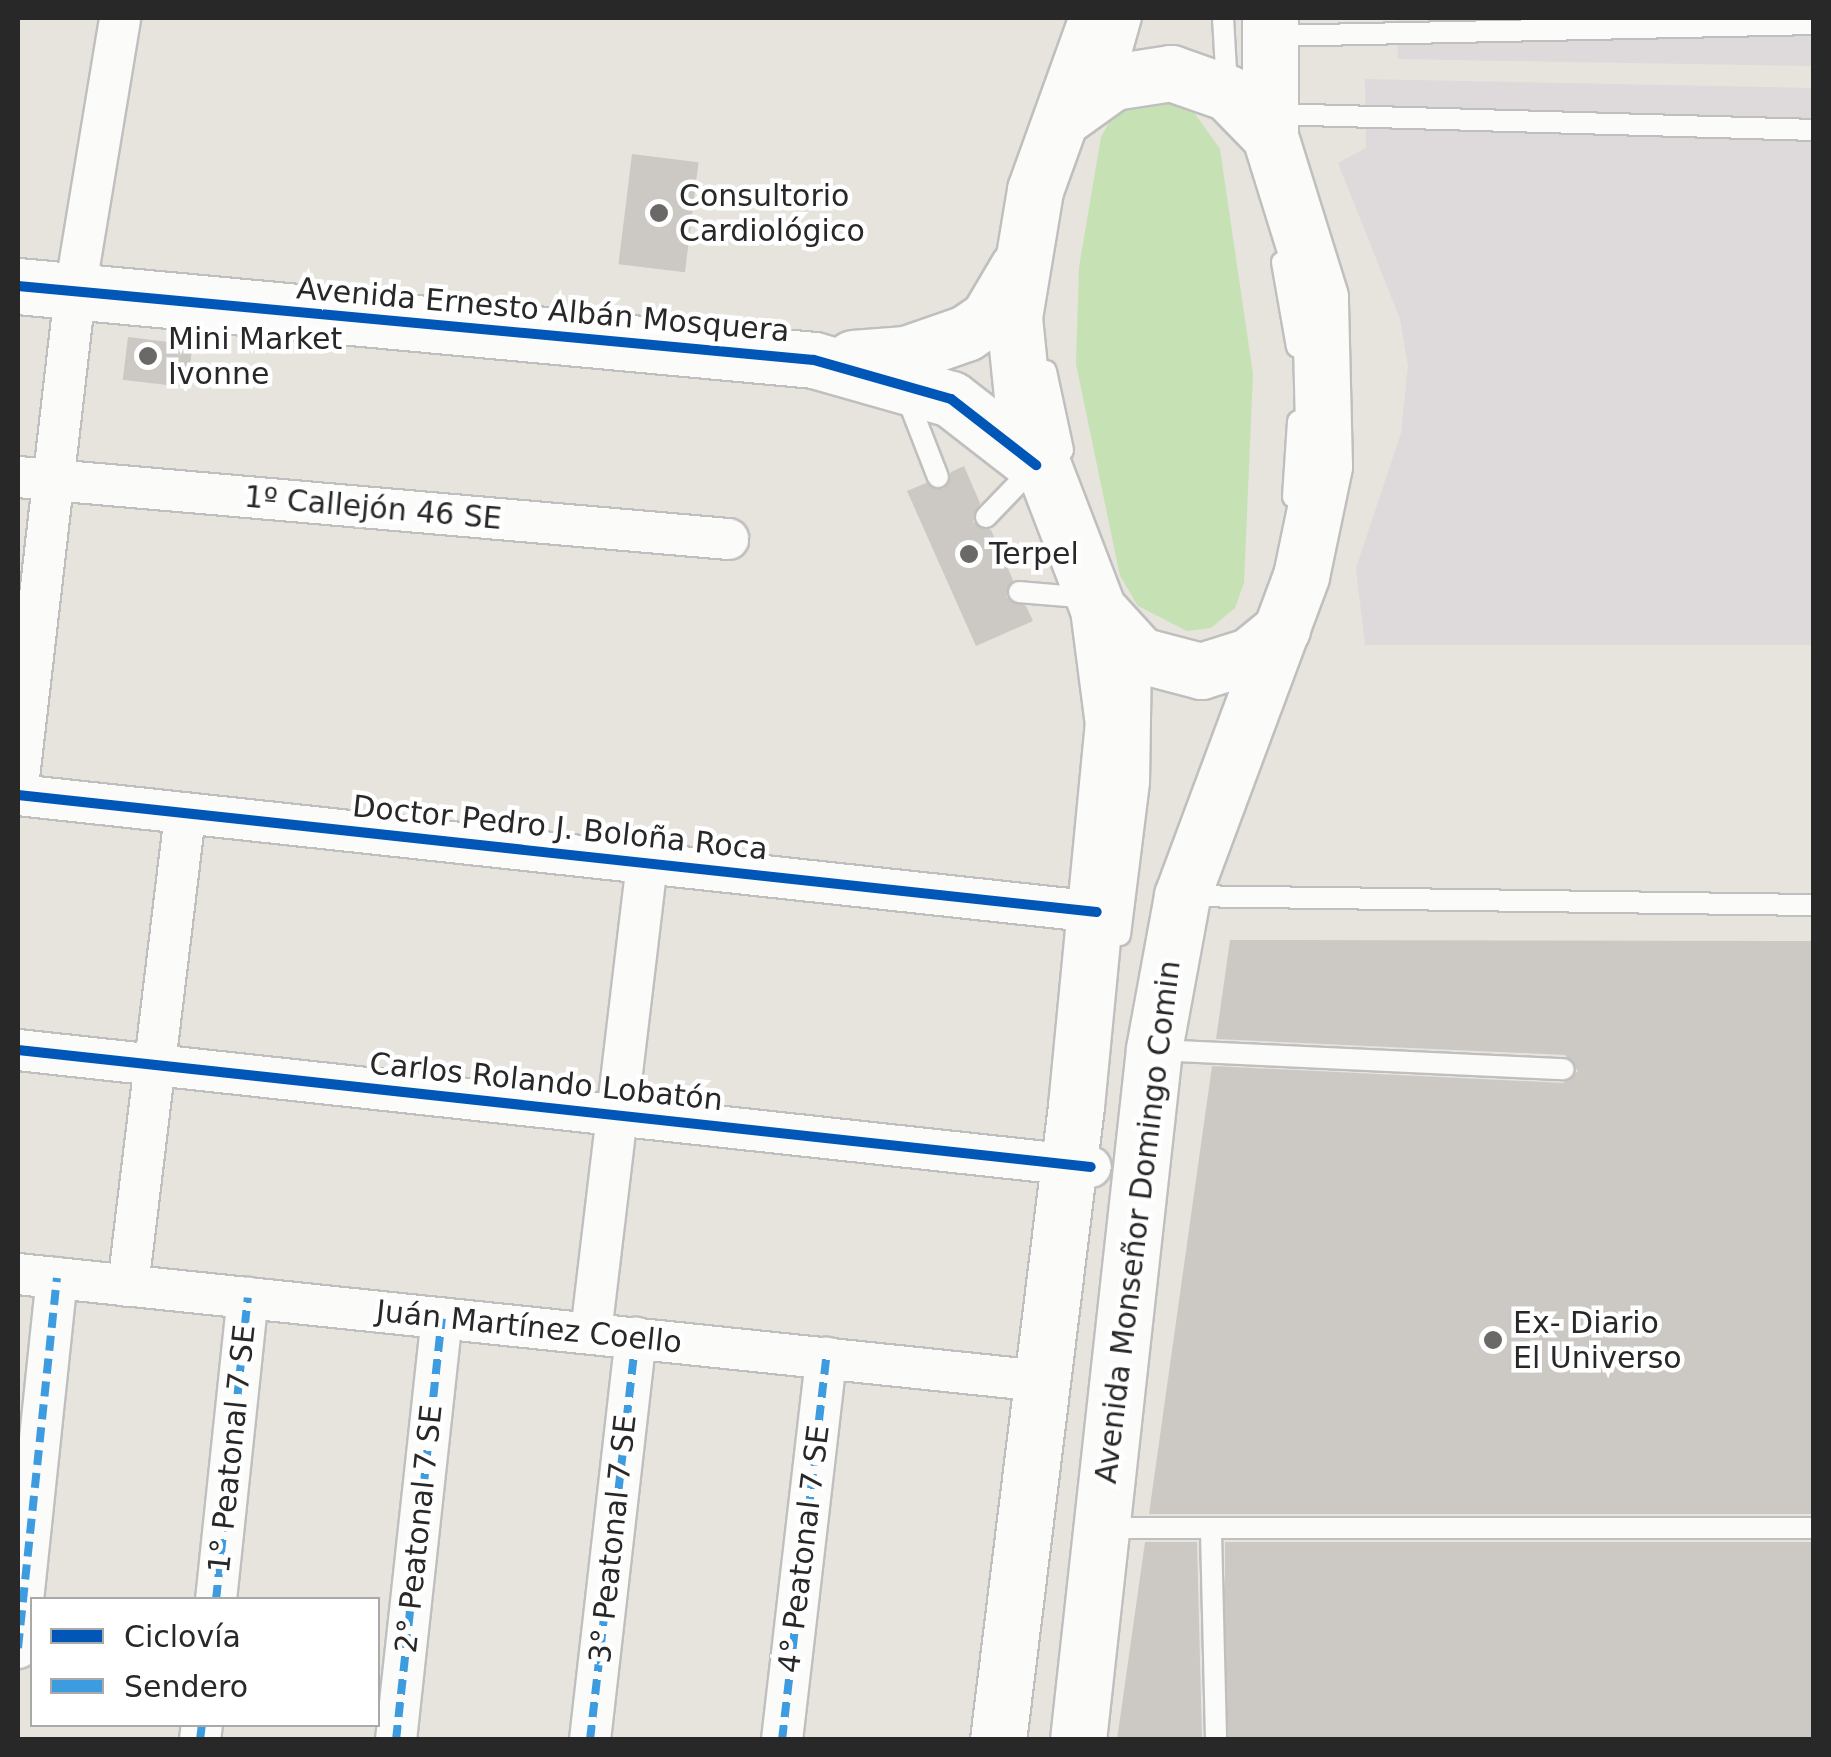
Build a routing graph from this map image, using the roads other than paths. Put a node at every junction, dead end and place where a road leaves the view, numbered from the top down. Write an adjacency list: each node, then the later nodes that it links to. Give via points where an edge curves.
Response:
1 (120, 18): 12 (street)
2 (1097, 18): 7 (main road, Avenida Monseñor Domingo Comin)
3 (1131, 18): 6 (lane, Avenida Monseñor Domingo Comin)
4 (1255, 24): 5 (lane); 8 (main road, Avenida Monseñor Domingo Comin)
5 (1814, 24)
6 (1112, 82): 7 (main road); 8 (main road, via 1172,73); 13 (lane, Avenida Monseñor Domingo Comin, via 1068,167)
7 (1064, 117): 13 (main road, Avenida Monseñor Domingo Comin, via 1034,190)
8 (1254, 122): 9 (lane); 25 (main road, Avenida Monseñor Domingo Comin, via 1308,242 1326,353 1324,466)
9 (1814, 130)
10 (1276, 242): 20 (lane, via 1298,396)
11 (18, 286): 12 (main road, Avenida Ernesto Albán Mosquera)
12 (75, 291): 15 (main road, Avenida Ernesto Albán Mosquera); 19 (street)
13 (1028, 291): 15 (main road, Avenida Ernesto Albán Mosquera, via 942,344); 17 (main road, Avenida Monseñor Domingo Comin, via 1017,367)
14 (1044, 354): 17 (lane, Avenida Monseñor Domingo Comin)
15 (814, 360): 16 (main road, Avenida Ernesto Albán Mosquera)
16 (900, 379): 17 (main road, Avenida Ernesto Albán Mosquera, via 951,399); 18 (lane)
17 (1054, 467): 21 (lane); 24 (main road, Avenida Monseñor Domingo Comin)
18 (938, 477)
19 (35, 478): 22 (street, 1º Callejón 46 SE); 27 (street)
20 (1289, 514)
21 (986, 517)
22 (728, 539)
23 (1018, 592): 24 (lane)
24 (1103, 599): 26 (main road); 33 (main road, Avenida Monseñor Domingo Comin, via 1112,724)
25 (1268, 623): 26 (main road, via 1200,671); 31 (main road, Avenida Monseñor Domingo Comin); 54 (lane, Avenida Monseñor Domingo Comin, via 1155,915)
26 (1140, 656): 34 (lane, Avenida Monseñor Domingo Comin, via 1139,783)
27 (18, 786)
28 (18, 795): 29 (street, Doctor Pedro J. Boloña Roca)
29 (186, 813): 30 (street, Doctor Pedro J. Boloña Roca); 38 (street)
30 (646, 863): 33 (street, Doctor Pedro J. Boloña Roca); 40 (street)
31 (1182, 896): 32 (lane); 37 (main road, Avenida Monseñor Domingo Comin)
32 (1814, 905)
33 (1097, 912): 41 (main road, Avenida Monseñor Domingo Comin)
34 (1116, 964)
35 (1109, 1019): 41 (lane, Avenida Monseñor Domingo Comin)
36 (18, 1050): 38 (street, Carlos Rolando Lobatón)
37 (1154, 1050): 39 (lane); 51 (main road, Avenida Monseñor Domingo Comin)
38 (154, 1065): 40 (street, Carlos Rolando Lobatón); 44 (street)
39 (1564, 1069)
40 (617, 1114): 41 (street, Carlos Rolando Lobatón); 47 (street)
41 (1080, 1165): 50 (main road, Avenida Monseñor Domingo Comin); 61 (lane, Avenida Monseñor Domingo Comin)
42 (18, 1274): 43 (street, Juán Martínez Coello)
43 (58, 1278): 44 (street, Juán Martínez Coello); 56 (street)
44 (128, 1286): 45 (street, Juán Martínez Coello)
45 (248, 1298): 46 (street, Juán Martínez Coello); 55 (street, 1° Peatonal 7 SE)
46 (442, 1318): 47 (street, Juán Martínez Coello); 57 (street, 2° Peatonal 7 SE)
47 (591, 1333): 48 (street, Juán Martínez Coello)
48 (636, 1338): 49 (street, Juán Martínez Coello); 58 (street, 3° Peatonal 7 SE)
49 (826, 1358): 50 (street, Juán Martínez Coello); 59 (street, 4° Peatonal 7 SE)
50 (1040, 1381): 60 (main road, Avenida Monseñor Domingo Comin)
51 (1100, 1528): 53 (lane); 62 (main road, Avenida Monseñor Domingo Comin)
52 (1814, 1528): 53 (lane)
53 (1211, 1533): 63 (lane)
54 (1070, 1586)
55 (216, 1597)
56 (18, 1648)
57 (396, 1740)
58 (590, 1740)
59 (782, 1740)
60 (998, 1740)
61 (1020, 1740)
62 (1078, 1740)
63 (1216, 1740)

